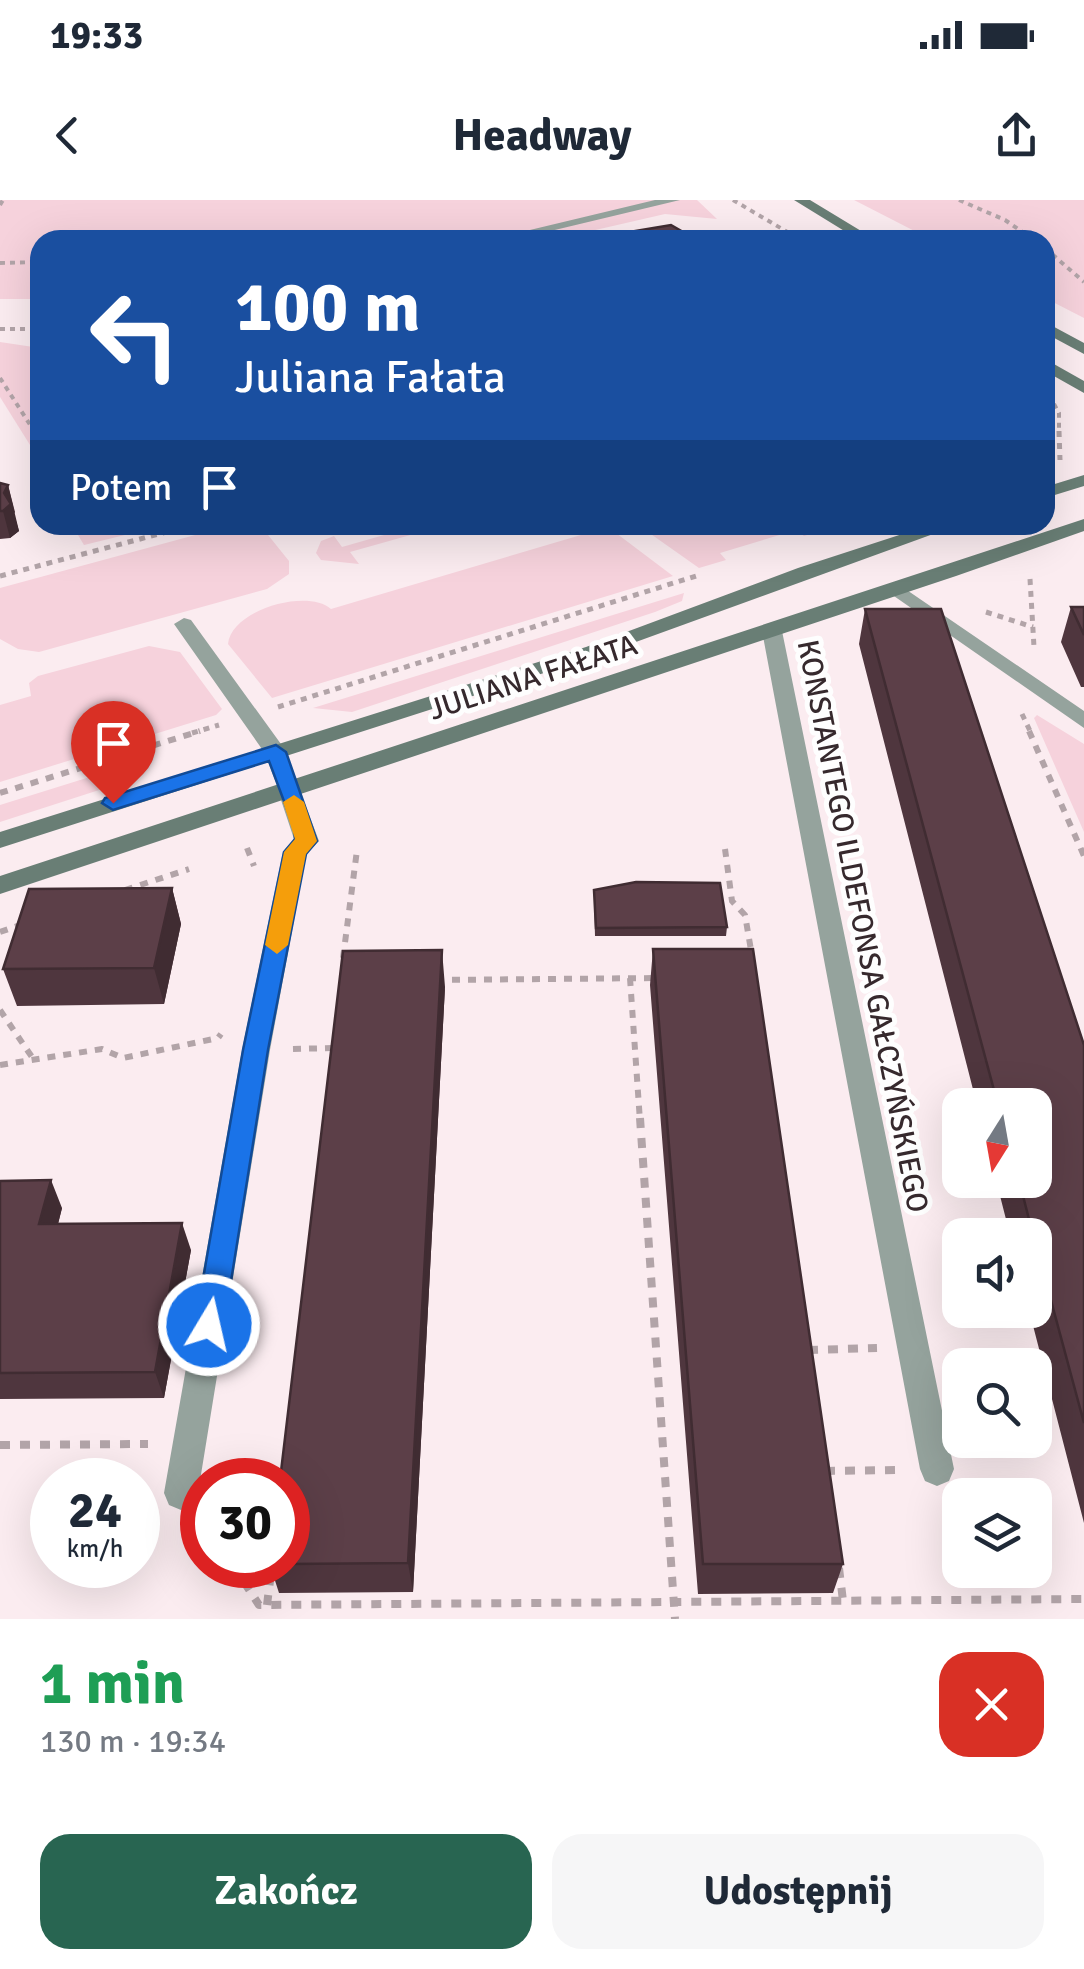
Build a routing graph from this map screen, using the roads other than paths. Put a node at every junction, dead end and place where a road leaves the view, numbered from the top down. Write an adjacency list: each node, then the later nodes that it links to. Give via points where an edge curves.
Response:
1 (672, 200): 3 (street)
2 (801, 200): 6 (street)
3 (641, 207): 4 (street); 5 (street)
4 (655, 215)
5 (539, 230)
6 (852, 230)
7 (1055, 333): 8 (street)
8 (1084, 349)
9 (1055, 370): 10 (street)
10 (1084, 388)
11 (1084, 480): 12 (street)
12 (1055, 490)
13 (1084, 525): 15 (street, JULIANA FAŁATA)
14 (918, 535): 19 (street, JULIANA FAŁATA, via 593,651)
15 (898, 590): 17 (street, JULIANA FAŁATA); 18 (street)
16 (184, 624): 19 (street)
17 (772, 630): 20 (street, JULIANA FAŁATA); 24 (street, KONSTANTEGO ILDEFONSA GAŁCZYŃSKIEGO)
18 (1084, 721)
19 (276, 752): 20 (street); 21 (street, JULIANA FAŁATA)
20 (288, 788): 22 (street, JULIANA FAŁATA); 23 (street, via 306,841 295,852 256,1050)
21 (0, 840)
22 (0, 885)
23 (187, 1458)
24 (937, 1469)

